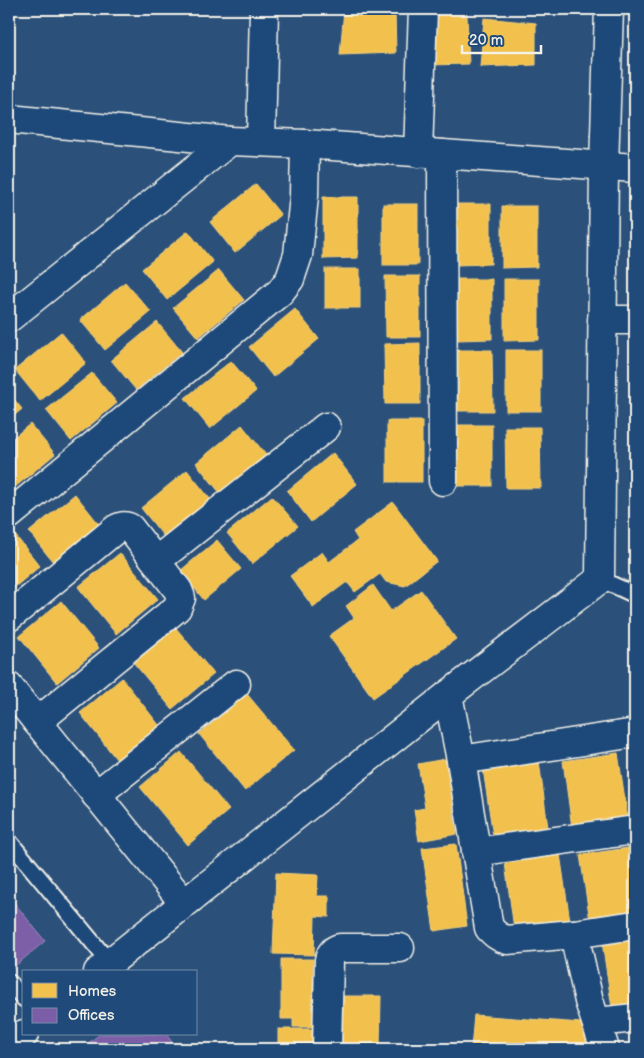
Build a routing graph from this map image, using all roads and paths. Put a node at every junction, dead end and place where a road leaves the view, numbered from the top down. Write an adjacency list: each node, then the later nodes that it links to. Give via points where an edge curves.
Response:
1 (264, 9): 6 (street)
2 (423, 9): 8 (street)
3 (609, 9): 9 (street)
4 (9, 119): 5 (street)
5 (230, 141): 6 (street); 11 (street)
6 (261, 142): 7 (street)
7 (305, 144): 8 (street); 16 (street, via 298,255 290,279 280,292)
8 (430, 153): 9 (street); 15 (street)
9 (604, 166): 10 (street); 12 (street)
10 (635, 168)
11 (9, 318)
12 (602, 320): 13 (street); 18 (street)
13 (635, 320)
14 (326, 427): 17 (street)
15 (443, 481)
16 (9, 516)
17 (156, 561): 20 (street, via 130,528 120,527); 24 (street, via 178,590 181,598 177,608)
18 (600, 579): 19 (lane); 23 (street)
19 (635, 595)
20 (9, 617)
21 (236, 684): 27 (street)
22 (9, 687): 24 (street)
23 (448, 694): 26 (street); 31 (street)
24 (37, 722): 27 (street)
25 (635, 733): 26 (street)
26 (462, 760): 30 (street)
27 (96, 795): 31 (street)
28 (635, 830): 30 (street)
29 (9, 841): 35 (lane)
30 (476, 852): 33 (street, via 489,928 494,934 507,940)
31 (184, 903): 35 (street)
32 (635, 925): 33 (street)
33 (574, 934): 39 (street)
34 (400, 948): 42 (street, via 340,948 330,954)
35 (104, 967)
36 (9, 982): 37 (lane)
37 (22, 997)
38 (635, 1018): 39 (street)
39 (597, 1022): 43 (street)
40 (22, 1036): 41 (street)
41 (9, 1046)
42 (327, 1049)
43 (605, 1049)

